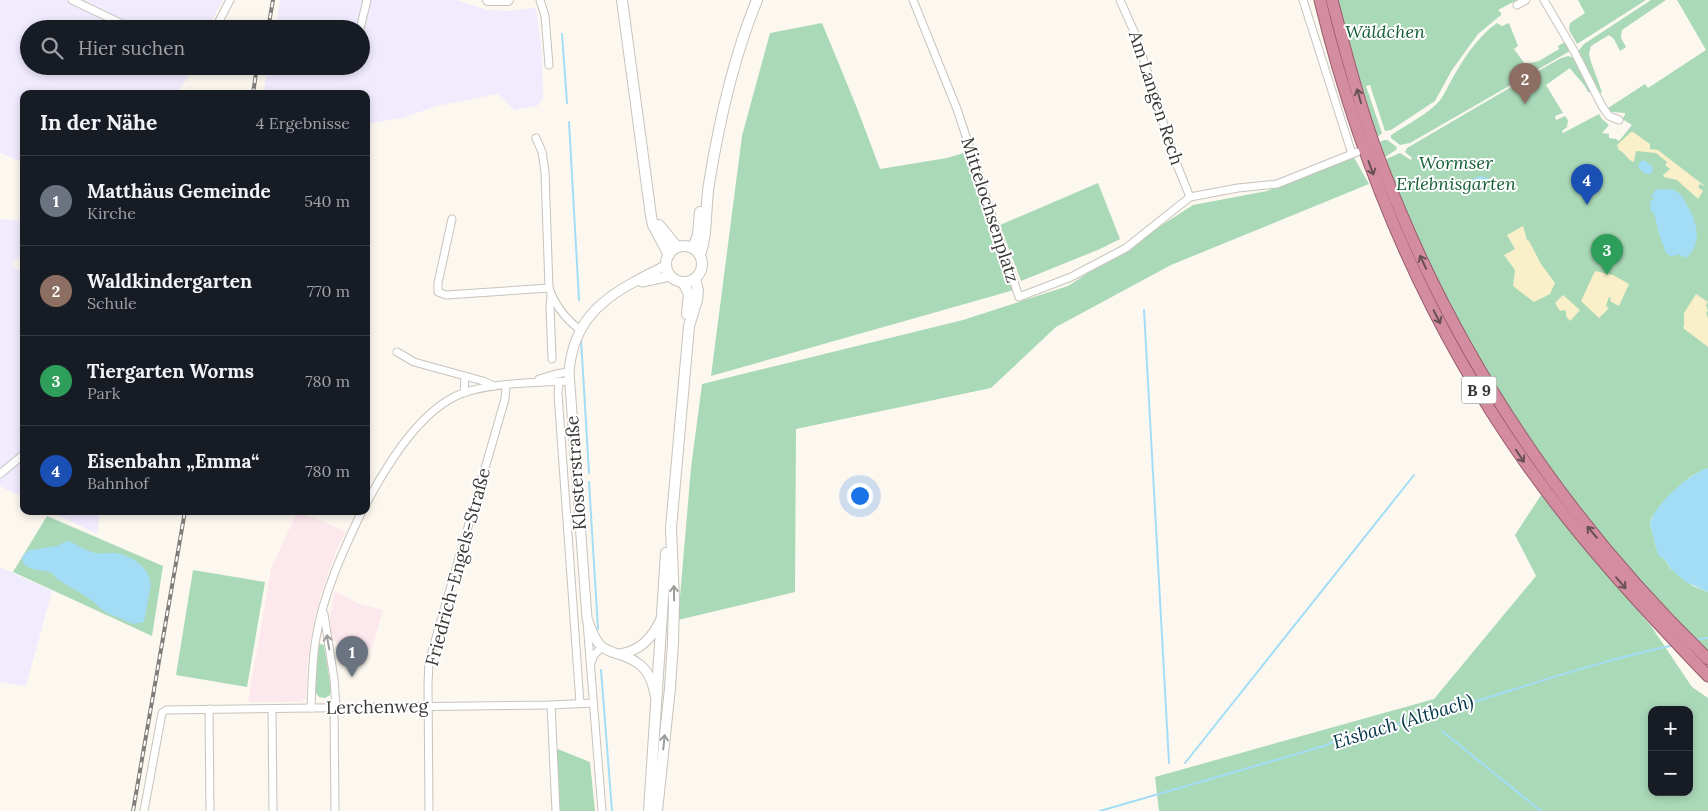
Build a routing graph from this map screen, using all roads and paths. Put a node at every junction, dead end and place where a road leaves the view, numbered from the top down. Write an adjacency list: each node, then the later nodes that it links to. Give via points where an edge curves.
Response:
1 (72, 0): 18 (street)
2 (230, 0): 19 (street)
3 (367, 0): 20 (street)
4 (488, 0): 5 (main road)
5 (508, 0)
6 (540, 0): 21 (street, via 545,16)
7 (620, 0): 25 (main road)
8 (751, 0): 28 (main road, via 722,94 702,196)
9 (757, 0): 28 (main road, via 735,66 719,132 707,198 705,238)
10 (913, 0): 24 (street, Mittelochsenplatz, via 957,109 1018,296 1071,277 1126,248)
11 (1120, 0): 24 (street, Am Langen Rech, via 1136,36)
12 (1303, 0): 24 (street, Mittelochsenplatz, via 1354,153 1277,184)
13 (1320, 0): 57 (highway, B 9, one-way to 57, via 1343,87 1370,166 1404,248 1445,332 1503,430 1590,548)
14 (1332, 0): 55 (highway, B 9, one-way to 14, via 1631,579 1574,510 1544,470 1466,348 1416,246 1385,173 1368,128)
15 (1526, 0): 17 (street)
16 (1544, 0): 22 (street, via 1602,106 1609,116)
17 (1517, 5)
18 (114, 20)
19 (220, 20)
20 (362, 20)
21 (549, 65)
22 (1619, 120)
23 (536, 138): 34 (street, via 545,172)
24 (1190, 197)
25 (649, 203): 27 (main road, via 660,226); 29 (main road, via 653,225)
26 (452, 219): 34 (street, via 438,292 446,295)
27 (677, 247): 28 (main road, via 687,246); 29 (main road, Klosterstraße)
28 (696, 252): 31 (main road, via 702,261 702,269)
29 (668, 260): 30 (main road); 33 (street, Klosterstraße)
30 (670, 276): 32 (main road); 33 (street, Klosterstraße)
31 (695, 279): 32 (main road); 46 (main road, via 698,294 689,326)
32 (683, 282): 46 (main road, via 690,300)
33 (627, 286): 35 (street, Klosterstraße, via 599,306)
34 (550, 292): 35 (street, via 563,314); 37 (street)
35 (580, 330): 39 (street, Klosterstraße, via 573,347)
36 (397, 352): 38 (street, via 414,362)
37 (552, 359)
38 (465, 376): 42 (street); 44 (street)
39 (569, 376): 40 (street); 41 (street, via 553,374); 52 (street, Klosterstraße)
40 (559, 381): 41 (street); 60 (street)
41 (531, 382): 43 (street)
42 (494, 386): 43 (street); 44 (street)
43 (506, 386): 62 (street, Friedrich-Engels-Straße, via 429,662)
44 (464, 393): 48 (street, via 445,403 414,431)
45 (20, 457): 47 (street)
46 (675, 463): 51 (main road); 75 (main road, one-way to 46, via 673,642 671,528)
47 (0, 474)
48 (370, 498)
49 (360, 515): 50 (street)
50 (323, 609): 63 (street, one-way to 50); 65 (street, via 314,649)
51 (663, 614): 54 (street, via 646,642 632,651); 59 (main road)
52 (587, 618): 53 (street, Klosterstraße); 56 (street, Klosterstraße)
53 (602, 647): 54 (street); 56 (street)
54 (619, 654): 59 (street, via 634,659 646,671)
55 (1708, 659)
56 (590, 663): 58 (street, Klosterstraße)
57 (1708, 676)
58 (593, 703): 60 (street, Lerchenweg); 73 (street, Klosterstraße)
59 (656, 703): 74 (main road)
60 (580, 704): 61 (street, Lerchenweg)
61 (551, 705): 62 (street, Lerchenweg); 72 (street)
62 (428, 706): 63 (street, Lerchenweg); 71 (street, Friedrich-Engels-Straße)
63 (335, 707): 65 (street, Lerchenweg); 70 (street)
64 (272, 708): 65 (street, Lerchenweg); 66 (street, Lerchenweg); 69 (street)
65 (311, 708)
66 (209, 709): 67 (street, Lerchenweg, via 166,710 162,713); 68 (street)
67 (144, 811)
68 (210, 811)
69 (273, 811)
70 (335, 811)
71 (430, 811)
72 (556, 811)
73 (602, 811)
74 (649, 811)
75 (657, 811)

